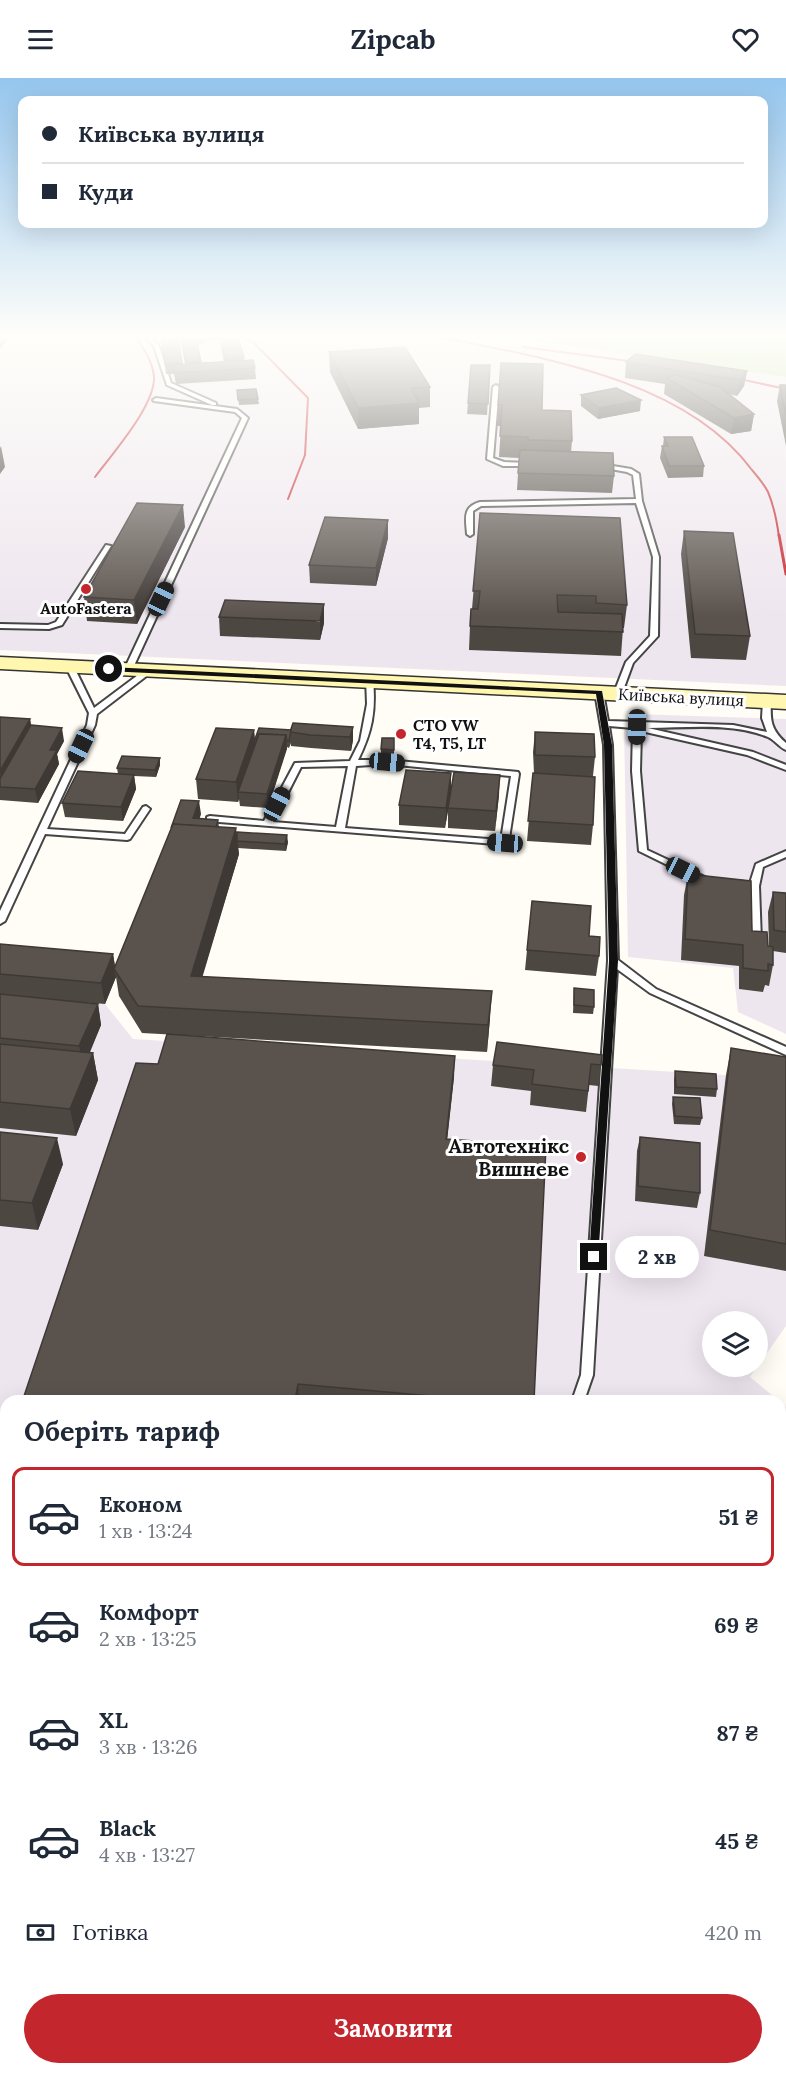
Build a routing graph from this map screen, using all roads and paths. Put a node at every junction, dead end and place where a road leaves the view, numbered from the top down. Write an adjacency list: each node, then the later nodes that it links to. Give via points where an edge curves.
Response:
1 (240, 430): 11 (lane)
2 (492, 430): 3 (lane, via 490,459 503,464)
3 (537, 465)
4 (594, 466): 5 (lane, via 616,467 636,474)
5 (639, 501): 6 (lane, via 473,505); 13 (lane, via 656,557 654,636)
6 (470, 534)
7 (108, 546): 8 (lane, via 59,623 49,627)
8 (0, 626)
9 (0, 663): 10 (main road, Київська вулиця)
10 (70, 667): 11 (main road, Київська вулиця); 15 (lane)
11 (138, 671): 12 (main road, Київська вулиця); 15 (lane)
12 (369, 680): 13 (main road, Київська вулиця); 20 (lane, via 371,704 364,741)
13 (608, 693): 14 (main road, Київська вулиця); 16 (lane)
14 (776, 702): 18 (lane, via 766,718)
15 (93, 713): 26 (lane)
16 (604, 723): 17 (lane); 33 (lane, via 608,745)
17 (637, 727): 18 (lane, via 743,729); 21 (lane, via 664,736 731,747); 28 (lane, via 636,771 643,851 703,880)
18 (773, 737): 19 (lane)
19 (786, 748)
20 (352, 765): 24 (lane, via 298,765); 25 (lane); 25 (lane, via 387,762 515,774 505,843)
21 (786, 768)
22 (146, 809): 26 (lane, via 127,837)
23 (210, 819): 24 (lane)
24 (267, 824): 25 (lane)
25 (340, 830)
26 (42, 831): 31 (lane)
27 (786, 854): 30 (lane, via 759,866)
28 (713, 881)
29 (724, 883): 30 (lane)
30 (754, 886): 32 (lane)
31 (0, 921)
32 (756, 941)
33 (613, 961): 34 (lane, via 653,991); 35 (lane, via 587,1375)
34 (786, 1051)
35 (580, 1395)

